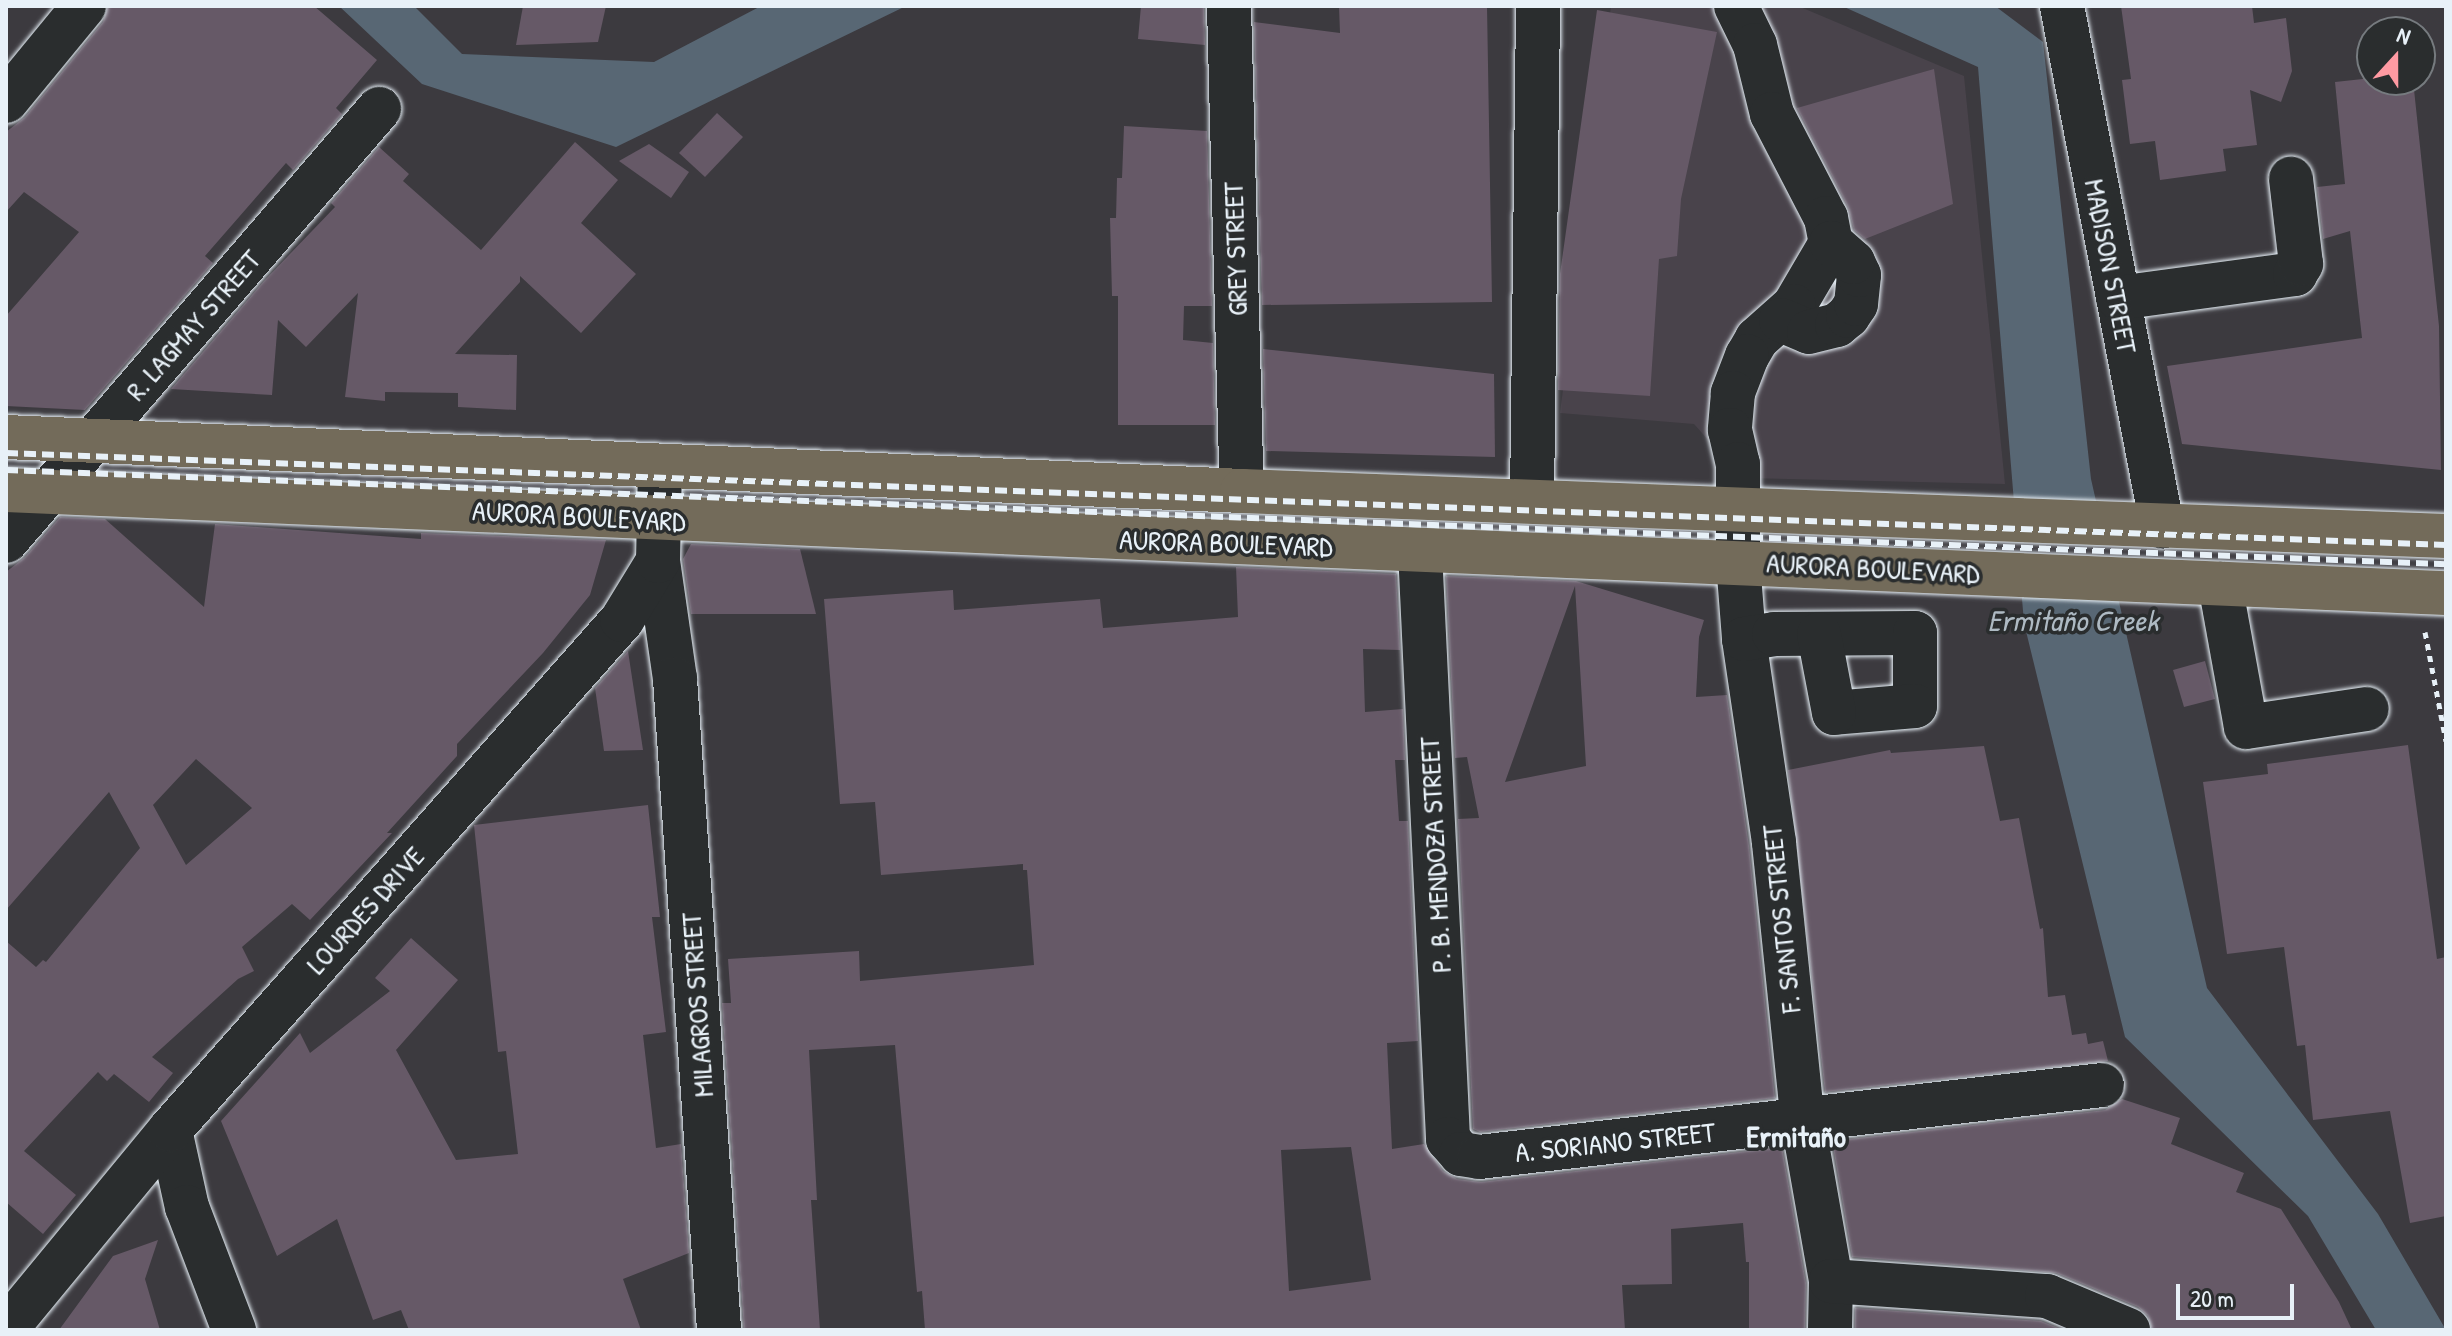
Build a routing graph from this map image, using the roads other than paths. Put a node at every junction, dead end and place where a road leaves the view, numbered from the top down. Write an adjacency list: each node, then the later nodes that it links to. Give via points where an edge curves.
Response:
1 (84, 6): 6 (street)
2 (1229, 6): 16 (street, GREY STREET)
3 (1538, 6): 17 (street)
4 (1736, 6): 18 (street, F. SANTOS STREET, via 1755,45 1772,114 1826,218 1831,243 1794,306 1757,339 1738,374 1730,430 1738,464)
5 (2062, 6): 9 (street, MADISON STREET)
6 (13, 74)
7 (379, 109): 11 (street, R. LAGMAY STREET)
8 (2291, 179): 9 (street, via 2301,264 2295,274)
9 (2118, 298): 19 (street, MADISON STREET)
10 (6, 437): 11 (main road, AURORA BOULEVARD)
11 (96, 439): 12 (main road, AURORA BOULEVARD); 15 (street, R. LAGMAY STREET)
12 (660, 466): 13 (main road, AURORA BOULEVARD); 22 (street)
13 (1014, 480): 16 (main road, AURORA BOULEVARD); 20 (main road)
14 (6, 490): 15 (main road, AURORA BOULEVARD)
15 (51, 491): 22 (main road, AURORA BOULEVARD); 23 (street, R. LAGMAY STREET)
16 (1242, 491): 17 (main road, AURORA BOULEVARD)
17 (1532, 500): 18 (main road, AURORA BOULEVARD)
18 (1738, 507): 19 (main road, AURORA BOULEVARD); 25 (street, F. SANTOS STREET)
19 (2162, 526): 21 (main road, AURORA BOULEVARD)
20 (1014, 534): 22 (main road, AURORA BOULEVARD); 24 (main road, AURORA BOULEVARD)
21 (2446, 536)
22 (658, 540): 28 (street, LOURDES DRIVE); 31 (street, MILAGROS STREET)
23 (6, 541)
24 (1420, 551): 25 (main road, AURORA BOULEVARD); 36 (street, P. B. MENDOZA STREET, via 1448,1139)
25 (1738, 562): 26 (main road, AURORA BOULEVARD); 30 (street, F. SANTOS STREET)
26 (2236, 585): 27 (main road, AURORA BOULEVARD); 32 (street, via 2243,725)
27 (2432, 592)
28 (622, 620): 31 (street, via 661,656); 35 (street, LOURDES DRIVE)
29 (1819, 634): 30 (street)
30 (1744, 639): 34 (street, F. SANTOS STREET, via 1774,843)
31 (675, 679): 40 (street, MILAGROS STREET)
32 (2367, 709)
33 (2102, 1085): 34 (street, A. SORIANO STREET)
34 (1803, 1122): 36 (street, A. SORIANO STREET, via 1479,1157); 37 (street, F. SANTOS STREET)
35 (170, 1130): 38 (street, LOURDES DRIVE); 39 (street, via 187,1207)
36 (1461, 1154)
37 (1831, 1281): 41 (street, F. SANTOS STREET); 42 (street, via 2047,1296)
38 (6, 1329)
39 (234, 1330)
40 (719, 1330)
41 (1830, 1330)
42 (2128, 1330)

